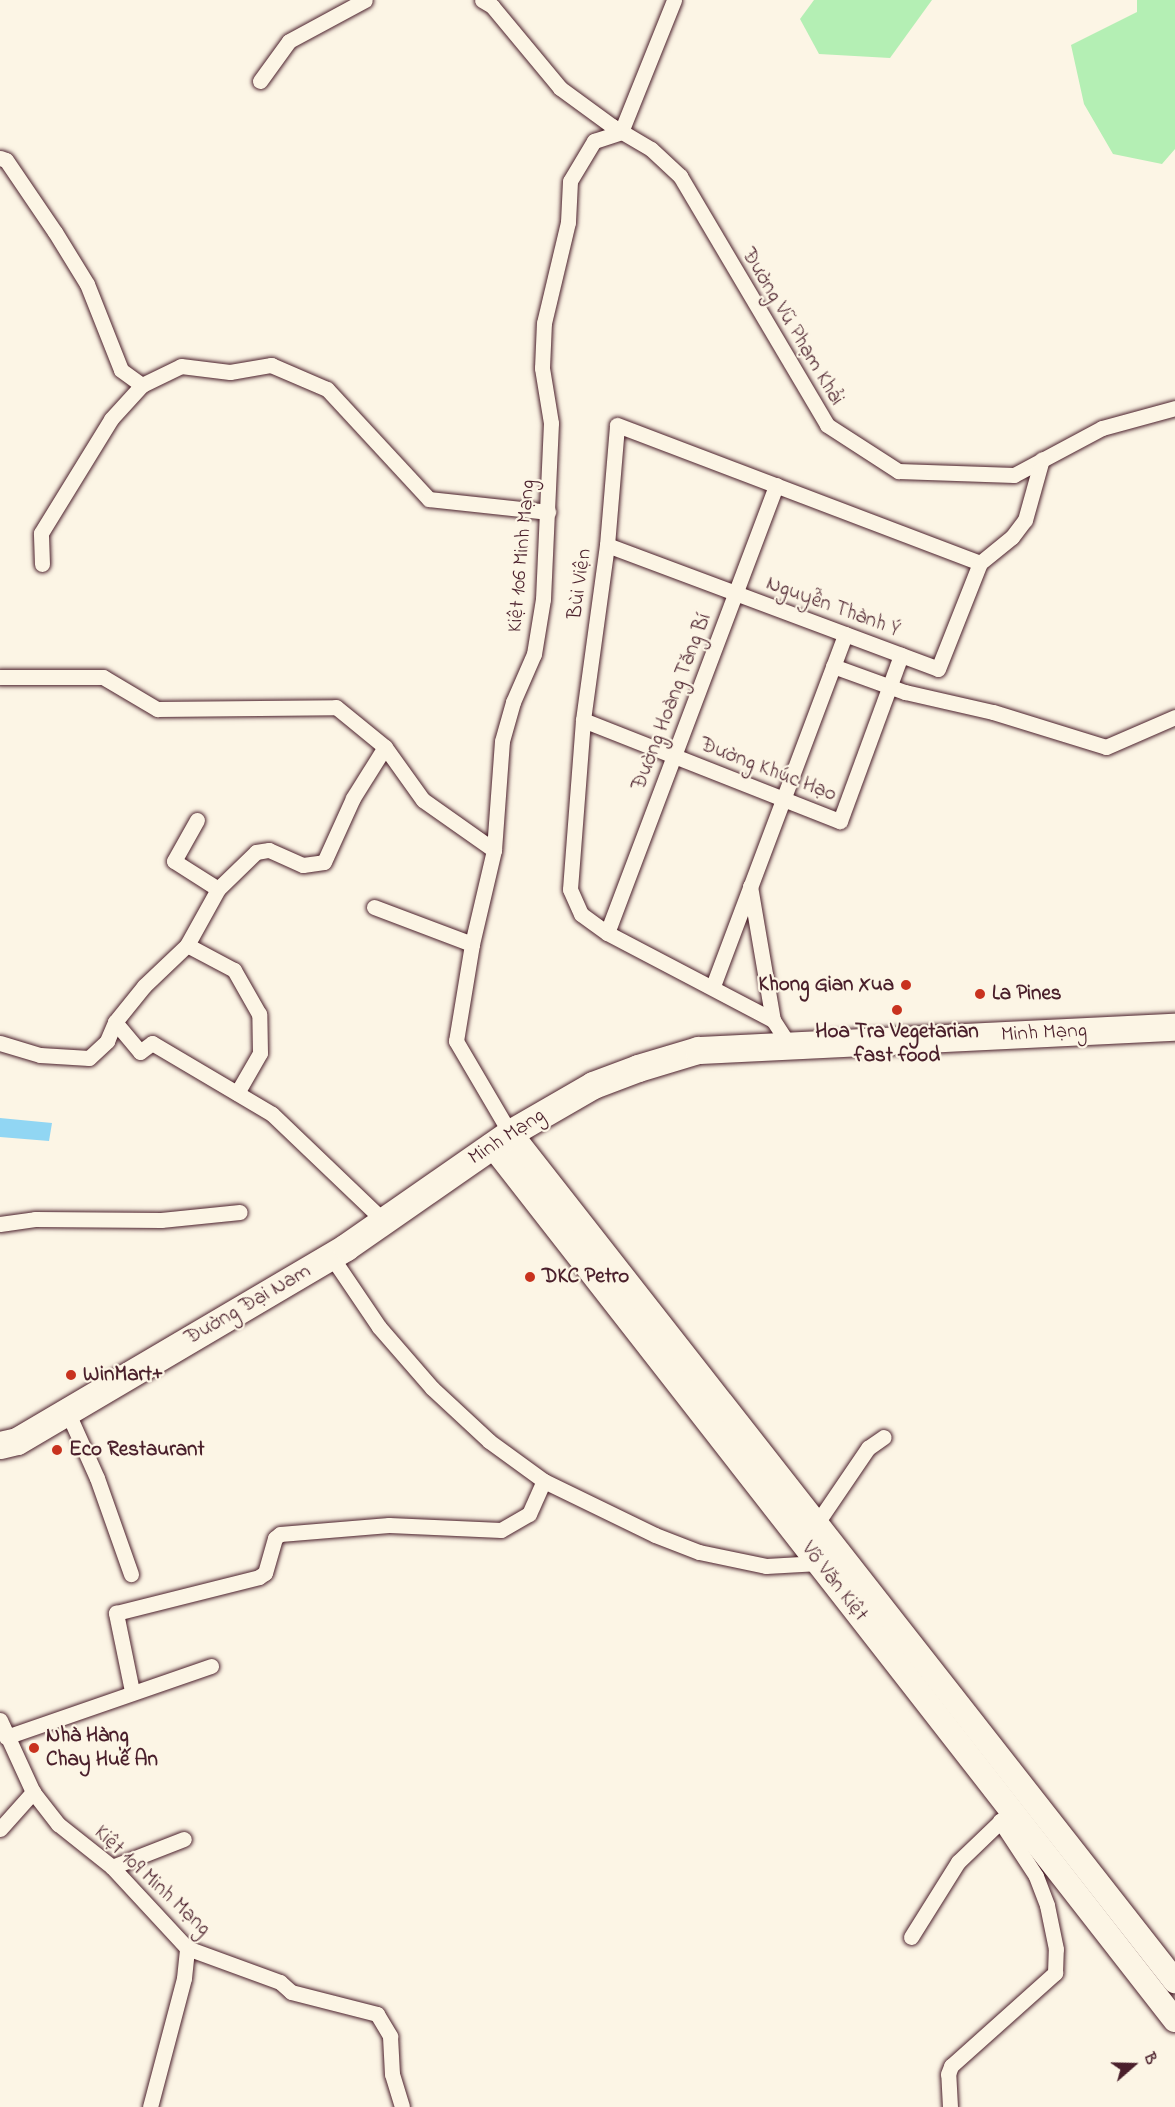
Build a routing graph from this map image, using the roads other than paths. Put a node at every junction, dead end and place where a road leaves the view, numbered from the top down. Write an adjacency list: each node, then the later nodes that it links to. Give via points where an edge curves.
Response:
1 (365, 0): 4 (street, via 289,41)
2 (482, 0): 5 (street, Đường Vũ Phạm Khải, via 492,6 560,88)
3 (674, 0): 5 (street)
4 (260, 81)
5 (621, 132): 9 (street, Đường Vũ Phạm Khải, via 651,149 680,176 826,425 898,471 1014,475); 11 (street, Kiệt 106 Minh Mạng, via 594,141 570,181 568,222 543,323 542,368 552,423)
6 (0, 158): 7 (street, via 6,160 87,284 121,370)
7 (142, 385): 11 (street, via 181,366 230,372 271,365 327,389 429,499); 14 (street, via 111,419 41,533)
8 (1175, 408): 9 (street, Đường Vũ Phạm Khải, via 1151,411 1102,428)
9 (1042, 459): 13 (street, via 1025,520 1012,537)
10 (776, 485): 12 (street, Bùi Viện, via 617,425); 13 (street, Bùi Viện); 15 (street, Đường Hoàng Tăng Bí)
11 (548, 512): 27 (street, Kiệt 106 Minh Mạng, via 534,654 513,702 502,741)
12 (607, 545): 15 (street, Nguyễn Thành Ý); 22 (street, Bùi Viện)
13 (980, 563): 17 (street, Nguyễn Thành Ý, via 938,669)
14 (42, 564)
15 (736, 593): 16 (street, Nguyễn Thành Ý); 24 (street, Đường Hoàng Tăng Bí)
16 (845, 634): 17 (street, Nguyễn Thành Ý); 18 (street)
17 (902, 655): 20 (street, Đường Khúc Hạo)
18 (833, 666): 20 (street); 25 (street)
19 (0, 677): 23 (street, via 103,677 157,709 336,707)
20 (890, 687): 21 (street, via 993,712 1106,747); 25 (street, Đường Khúc Hạo, via 840,821)
21 (1175, 717)
22 (583, 720): 24 (street, Đường Khúc Hạo); 31 (street, Bùi Viện, via 570,889 581,914)
23 (386, 747): 27 (street, via 423,800); 29 (street, via 353,798 324,862 303,865 269,850 256,852)
24 (674, 756): 25 (street, Đường Khúc Hạo); 31 (street, Đường Hoàng Tăng Bí)
25 (783, 799): 28 (street)
26 (197, 820): 29 (street, via 174,861)
27 (494, 850): 32 (street, Kiệt 106 Minh Mạng)
28 (750, 886): 34 (street); 35 (street)
29 (218, 888): 33 (street)
30 (374, 907): 32 (street)
31 (607, 933): 34 (street, Bùi Viện)
32 (472, 944): 41 (street, Kiệt 106 Minh Mạng, via 456,1041)
33 (187, 945): 36 (street, via 166,962); 40 (street, via 234,970 259,1014 260,1053)
34 (713, 986): 35 (street, Bùi Viện)
35 (773, 1020): 39 (street)
36 (115, 1022): 38 (street, via 107,1041 89,1058 40,1055); 40 (street, via 140,1052 152,1043)
37 (1175, 1027): 39 (highway, Minh Mạng)
38 (0, 1043)
39 (790, 1046): 41 (highway, Minh Mạng, via 698,1050 638,1068 592,1085)
40 (237, 1093): 43 (street, via 272,1114)
41 (501, 1139): 43 (highway, Minh Mạng); 49 (main road, Võ Văn Kiệt)
42 (240, 1212): 44 (street, via 161,1220 35,1219)
43 (384, 1221): 45 (highway, Đường Đại Nam)
44 (0, 1224)
45 (331, 1256): 46 (highway, Đường Đại Nam); 50 (street, via 379,1327 432,1388 489,1441)
46 (67, 1411): 48 (highway, Đường Đại Nam); 53 (street, via 97,1478)
47 (884, 1437): 51 (street, via 868,1448)
48 (8, 1443)
49 (741, 1446): 51 (main road, Võ Văn Kiệt); 52 (main road, Võ Văn Kiệt)
50 (544, 1481): 52 (street, via 699,1552 766,1566); 55 (street, via 529,1514 501,1530 389,1525 280,1534 259,1577 116,1613)
51 (817, 1524): 63 (main road, Võ Văn Kiệt)
52 (819, 1563): 59 (main road, Võ Văn Kiệt)
53 (131, 1574)
54 (211, 1666): 55 (street)
55 (132, 1691): 57 (street)
56 (0, 1720): 57 (street, Kiệt 109 Minh Mạng)
57 (6, 1737): 58 (street, Kiệt 109 Minh Mạng)
58 (33, 1792): 60 (street); 62 (street, Kiệt 109 Minh Mạng, via 58,1824)
59 (1006, 1816): 63 (main road, Võ Văn Kiệt); 64 (street, via 953,1869); 70 (street, via 1047,1905 1056,1949 1055,1973 951,2066)
60 (0, 1829)
61 (184, 1839): 62 (street)
62 (112, 1867): 65 (street, Kiệt 109 Minh Mạng)
63 (1124, 1935): 66 (main road, Võ Văn Kiệt); 67 (main road, Võ Văn Kiệt)
64 (911, 1937)
65 (187, 1948): 68 (street, via 184,1978); 69 (street, Kiệt 109 Minh Mạng, via 280,1982 291,1992 376,2014 390,2036 392,2074)
66 (1175, 1981)
67 (1175, 2020)
68 (150, 2107)
69 (402, 2107)
70 (950, 2107)

